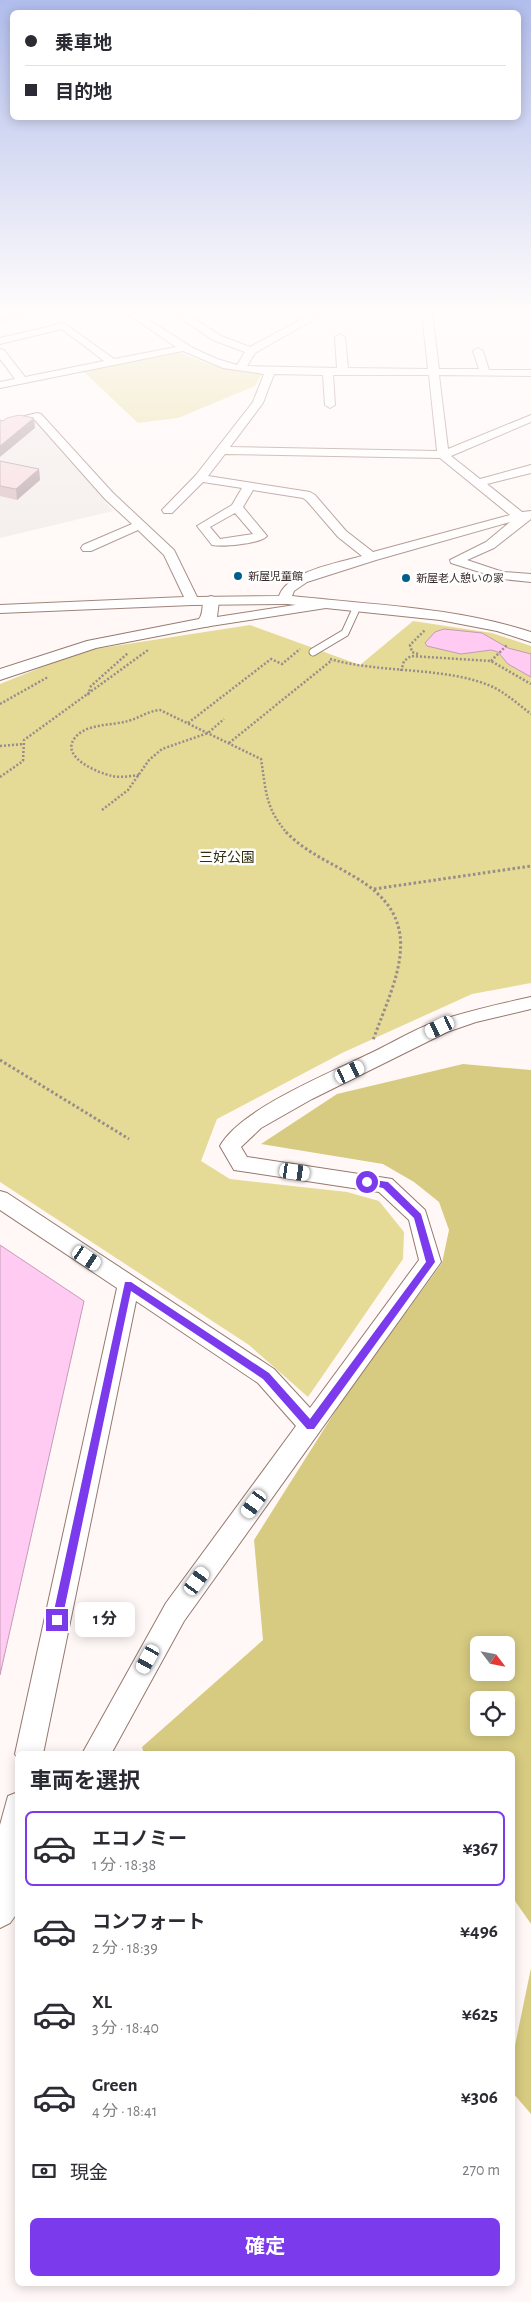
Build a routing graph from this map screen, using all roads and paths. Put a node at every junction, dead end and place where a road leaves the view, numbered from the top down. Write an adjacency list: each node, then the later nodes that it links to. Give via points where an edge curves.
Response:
1 (17, 420): 6 (street)
2 (41, 420): 16 (street, via 109,496)
3 (245, 420): 7 (street)
4 (440, 420): 8 (street)
5 (525, 420): 8 (street)
6 (0, 424)
7 (222, 450): 8 (street); 10 (street)
8 (444, 455): 11 (street)
9 (531, 470): 11 (street)
10 (200, 478): 12 (street); 14 (street)
11 (478, 483): 15 (street)
12 (249, 486): 13 (street); 18 (street, via 306,495 342,534)
13 (237, 507)
14 (168, 510)
15 (527, 516): 18 (street); 19 (street, via 490,545 456,560 496,574)
16 (140, 525): 17 (street); 21 (street, via 170,553)
17 (87, 548)
18 (371, 557): 20 (street, via 293,584)
19 (531, 578)
20 (284, 600): 22 (street); 23 (street)
21 (192, 601): 22 (street); 25 (street)
22 (211, 601): 26 (street, via 209,617)
23 (321, 605): 24 (street); 26 (street)
24 (356, 608): 28 (street, via 456,617); 32 (lane, via 352,625 342,636)
25 (0, 610)
26 (204, 623): 37 (street, via 93,644)
27 (421, 627): 33 (path, via 426,628 410,646 412,652)
28 (531, 637)
29 (505, 647): 35 (path)
30 (131, 648): 40 (path, via 91,686)
31 (148, 650): 40 (path)
32 (313, 652): 34 (path); 45 (path, via 302,648 282,664 271,659)
33 (420, 655): 35 (path); 36 (path, via 404,661)
34 (332, 660): 36 (path, via 356,667); 47 (path)
35 (491, 661): 39 (path)
36 (401, 672): 43 (path, via 451,677 491,686)
37 (0, 676)
38 (52, 676): 41 (path)
39 (531, 684)
40 (87, 695): 48 (path, via 24,740)
41 (0, 704)
42 (531, 709): 43 (path)
43 (530, 713)
44 (224, 719): 46 (path)
45 (188, 723): 46 (path); 50 (path, via 160,710 148,711 130,721 96,726 74,738 71,745 73,753 76,759 88,766 112,776)
46 (208, 733): 47 (path); 50 (path, via 162,749)
47 (229, 742): 54 (path, via 261,758 267,803 284,829 310,854 365,881)
48 (24, 744): 49 (path); 51 (path, via 24,760)
49 (0, 746)
50 (139, 775): 52 (path, via 128,790)
51 (0, 777)
52 (102, 810)
53 (531, 866): 54 (path)
54 (373, 889): 57 (path, via 389,904 400,922 402,940 394,982)
55 (531, 1003): 57 (street, via 440,1027)
56 (0, 1060): 58 (path)
57 (365, 1064): 61 (street, via 254,1123 230,1146 241,1164 385,1185 418,1216 430,1262)
58 (129, 1139)
59 (0, 1199): 60 (street)
60 (128, 1284): 61 (street, via 266,1376); 62 (street)
61 (310, 1426): 63 (street, via 175,1612)
62 (29, 1751)
63 (98, 1751)
64 (15, 1821): 66 (street)
65 (15, 1890): 67 (street)
66 (0, 1895)
67 (0, 1913)

